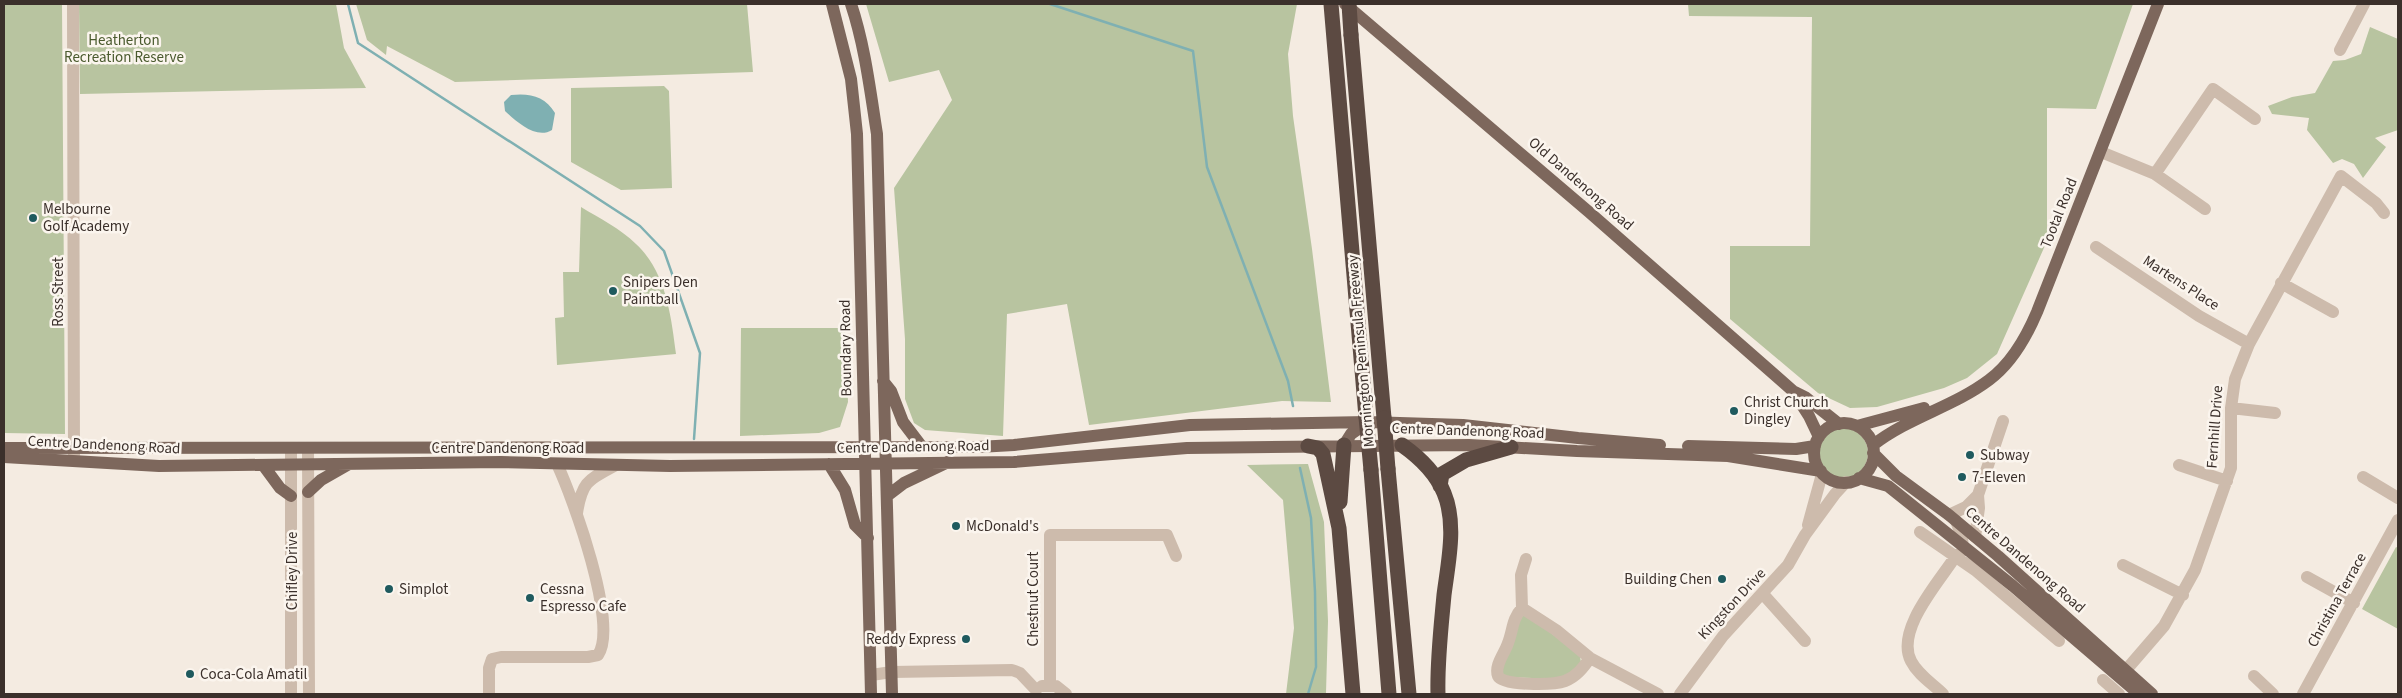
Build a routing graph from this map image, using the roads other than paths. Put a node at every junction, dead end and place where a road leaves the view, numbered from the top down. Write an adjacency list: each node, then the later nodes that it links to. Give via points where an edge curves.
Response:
1 (73, 4): 39 (street, Ross Street)
2 (832, 4): 31 (main road, Boundary Road, via 851,79 857,134)
3 (851, 4): 18 (main road, via 866,63 877,134)
4 (1331, 4): 23 (highway, Mornington Peninsula Freeway)
5 (1347, 4): 19 (main road, Old Dandenong Road); 23 (highway, Mornington Peninsula Freeway, bridge)
6 (2158, 4): 10 (main road, Tootal Road)
7 (2364, 4): 8 (street)
8 (2340, 50)
9 (2255, 119): 11 (street, via 2213,89)
10 (2101, 152): 11 (street); 20 (main road, Tootal Road, via 2022,344 1990,379)
11 (2155, 174): 12 (street)
12 (2205, 209)
13 (2384, 214): 15 (street, Fernhill Drive, via 2376,202 2341,176)
14 (2096, 247): 17 (street, Martens Place, via 2199,316)
15 (2281, 283): 16 (street); 17 (street, Fernhill Drive)
16 (2333, 312)
17 (2249, 344): 21 (street, Fernhill Drive, via 2235,379)
18 (883, 380): 32 (main road); 33 (main road)
19 (1793, 391): 25 (main road, Old Dandenong Road); 27 (main road, Old Dandenong Road, via 1809,416)
20 (1948, 402): 26 (main road, Tootal Road); 38 (main road, Tootal Road, via 1893,430)
21 (2231, 408): 22 (street); 57 (street, Fernhill Drive, via 2232,451)
22 (2275, 413)
23 (1372, 420): 27 (main road, Centre Dandenong Road, via 1472,426 1654,444 1796,449); 28 (main road, via 1351,434); 29 (main road); 33 (main road, Centre Dandenong Road, via 1190,425 1014,445); 101 (highway, Mornington Peninsula Freeway, bridge, via 1371,470); 102 (highway, Mornington Peninsula Freeway, bridge, via 1388,469)
24 (2003, 422): 60 (street)
25 (1839, 424): 26 (main road); 27 (main road, via 1825,430)
26 (1857, 426): 38 (main road, via 1868,436)
27 (1817, 442): 53 (main road, via 1814,458)
28 (1344, 445): 29 (main road, Centre Dandenong Road); 30 (main road, Centre Dandenong Road); 67 (highway)
29 (1402, 445): 37 (main road, Centre Dandenong Road); 58 (highway, via 1419,458)
30 (1308, 446): 43 (main road, Centre Dandenong Road, via 1187,448 1050,460); 67 (highway, via 1318,448 1323,454)
31 (865, 447): 32 (main road, Centre Dandenong Road); 36 (main road, Centre Dandenong Road); 44 (main road, Boundary Road)
32 (885, 447): 33 (main road, Centre Dandenong Road); 41 (main road)
33 (921, 447): 42 (main road)
34 (4, 448): 39 (main road, Centre Dandenong Road)
35 (291, 448): 36 (main road, Centre Dandenong Road); 39 (main road, Centre Dandenong Road); 45 (street, Chifley Drive)
36 (308, 448): 46 (street, Chifley Drive)
37 (1511, 448): 53 (main road, Centre Dandenong Road, via 1728,456); 58 (highway, via 1458,463 1442,474)
38 (1873, 449): 55 (main road, via 1870,468); 65 (main road, Centre Dandenong Road, via 1896,476)
39 (74, 455): 40 (main road, Centre Dandenong Road); 51 (main road, Centre Dandenong Road, via 159,466)
40 (4, 457)
41 (886, 462): 42 (main road, Centre Dandenong Road); 44 (main road, Centre Dandenong Road); 62 (main road)
42 (919, 462): 43 (main road, Centre Dandenong Road)
43 (949, 462): 62 (main road, via 904,483)
44 (865, 463): 49 (main road, Centre Dandenong Road); 72 (main road, Boundary Road)
45 (291, 464): 46 (main road, Centre Dandenong Road); 51 (main road, Centre Dandenong Road); 61 (street, Chifley Drive)
46 (308, 464): 47 (main road, Centre Dandenong Road); 59 (street, Chifley Drive)
47 (348, 464): 48 (main road, Centre Dandenong Road); 59 (main road, via 320,480)
48 (557, 464): 52 (main road, Centre Dandenong Road); 64 (street)
49 (829, 464): 52 (main road, Centre Dandenong Road); 72 (main road, via 844,490 854,525)
50 (2179, 464): 57 (street)
51 (263, 465): 61 (main road, via 280,488)
52 (616, 465): 64 (street, via 588,480 581,491)
53 (1822, 472): 56 (main road, via 1834,481); 70 (street, Kingston Drive)
54 (2363, 477): 63 (street)
55 (1859, 478): 56 (main road); 69 (main road, Centre Dandenong Road, via 1888,486)
56 (1846, 482): 70 (street, Kingston Drive)
57 (2227, 482): 80 (street, Fernhill Drive)
58 (1440, 486): 103 (highway, via 1449,512 1450,537)
59 (308, 492): 95 (street, Chifley Drive)
60 (1978, 495): 65 (street); 71 (street)
61 (291, 496): 94 (street, Chifley Drive)
62 (887, 496): 83 (main road)
63 (2398, 498)
64 (577, 513): 96 (street, via 603,610 604,647 598,655 588,657 492,659)
65 (1953, 518): 71 (main road, Centre Dandenong Road); 73 (street)
66 (2398, 520): 81 (street, Christina Terrace)
67 (1339, 528): 100 (highway)
68 (1920, 532): 75 (street)
69 (1948, 533): 73 (main road, Centre Dandenong Road); 75 (street)
70 (1805, 535): 79 (street, Kingston Drive, via 1788,565)
71 (1975, 537): 89 (main road, Centre Dandenong Road)
72 (868, 538): 87 (main road, Boundary Road)
73 (1964, 546): 75 (street); 89 (main road, Centre Dandenong Road)
74 (1176, 556): 92 (street, Chestnut Court, via 1167,535 1050,535)
75 (1955, 557): 85 (street); 106 (street, via 1912,623 1907,639 1908,655 1914,666)
76 (1526, 559): 82 (street, via 1521,575)
77 (2123, 565): 80 (street)
78 (2306, 577): 81 (street)
79 (1763, 594): 84 (street); 105 (street, Kingston Drive, via 1723,636)
80 (2183, 595): 89 (street, Fernhill Drive, via 2164,626)
81 (2354, 603): 111 (street, Christina Terrace)
82 (1522, 608): 86 (street); 86 (street, via 1513,620 1509,641 1498,665 1500,680 1515,684 1556,684 1573,677)
83 (890, 638): 87 (main road); 88 (main road)
84 (1805, 641)
85 (2059, 641)
86 (1590, 658): 104 (street)
87 (871, 671): 88 (street); 97 (main road, Boundary Road)
88 (892, 672): 93 (street, via 1012,670 1020,673); 98 (main road)
89 (2123, 674): 108 (main road, Centre Dandenong Road); 109 (main road, Centre Dandenong Road)
90 (2254, 676): 110 (street)
91 (2103, 680): 107 (street)
92 (1050, 684): 93 (street); 99 (street)
93 (1035, 692)
94 (291, 694)
95 (309, 694)
96 (489, 694)
97 (871, 694)
98 (892, 694)
99 (1066, 694)
100 (1353, 694)
101 (1390, 694)
102 (1409, 694)
103 (1438, 694)
104 (1658, 694)
105 (1680, 694)
106 (1943, 694)
107 (2119, 694)
108 (2139, 694)
109 (2152, 694)
110 (2273, 694)
111 (2303, 694)

